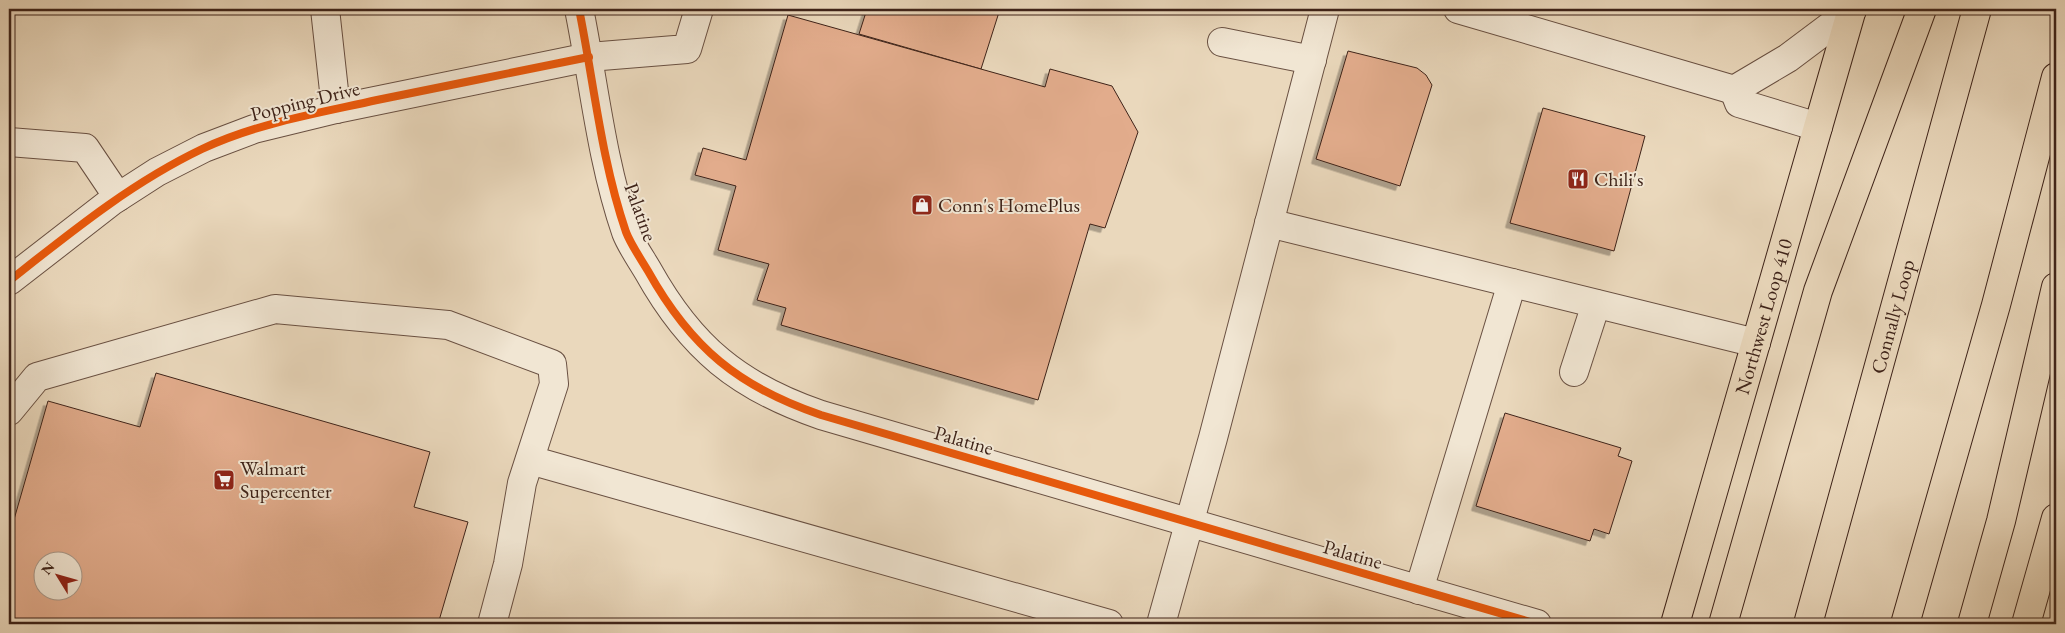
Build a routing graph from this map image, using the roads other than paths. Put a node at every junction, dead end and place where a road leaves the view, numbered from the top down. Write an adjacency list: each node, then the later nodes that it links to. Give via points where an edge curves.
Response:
1 (325, 9): 15 (street)
2 (579, 9): 11 (street, Palatine)
3 (699, 9): 11 (street, Popping Drive, via 687,49)
4 (1325, 9): 12 (street)
5 (1458, 9): 9 (street)
6 (1922, 9): 37 (main road, via 1818,291)
7 (1977, 9): 38 (main road, Connally Loop)
8 (1852, 10): 14 (street, via 1788,58); 16 (main road, Northwest Loop 410)
9 (1523, 18): 14 (street)
10 (1222, 42): 12 (street)
11 (589, 57): 15 (street, Popping Drive); 29 (street, Palatine, via 603,150 626,233 668,306 685,327 736,375 784,402 821,416)
12 (1312, 60): 19 (street)
13 (2056, 78): 39 (main road, via 1996,305)
14 (1734, 90): 16 (street, via 1739,103)
15 (336, 109): 18 (street, Popping Drive, via 254,129 204,148)
16 (1818, 127): 24 (main road, Northwest Loop 410)
17 (9, 142): 18 (street, via 85,148)
18 (118, 197): 20 (street, Popping Drive)
19 (1269, 223): 21 (street); 29 (street)
20 (9, 281)
21 (1512, 283): 23 (street); 30 (street)
22 (2056, 287): 40 (main road)
23 (1596, 304): 24 (street); 25 (street)
24 (1756, 343): 36 (main road, Northwest Loop 410)
25 (1574, 372)
26 (9, 411): 27 (street, via 37,377 275,309 448,325 552,364 554,384)
27 (530, 460): 32 (street, via 522,483 508,564); 33 (street)
28 (2056, 518): 41 (main road)
29 (1190, 523): 30 (street, Palatine); 34 (street)
30 (1419, 590): 31 (street, Palatine)
31 (1462, 614): 35 (street, Palatine)
32 (492, 624)
33 (1109, 624)
34 (1161, 624)
35 (1537, 624)
36 (1675, 624)
37 (1723, 624)
38 (1808, 624)
39 (1905, 624)
40 (1972, 624)
41 (2026, 624)

